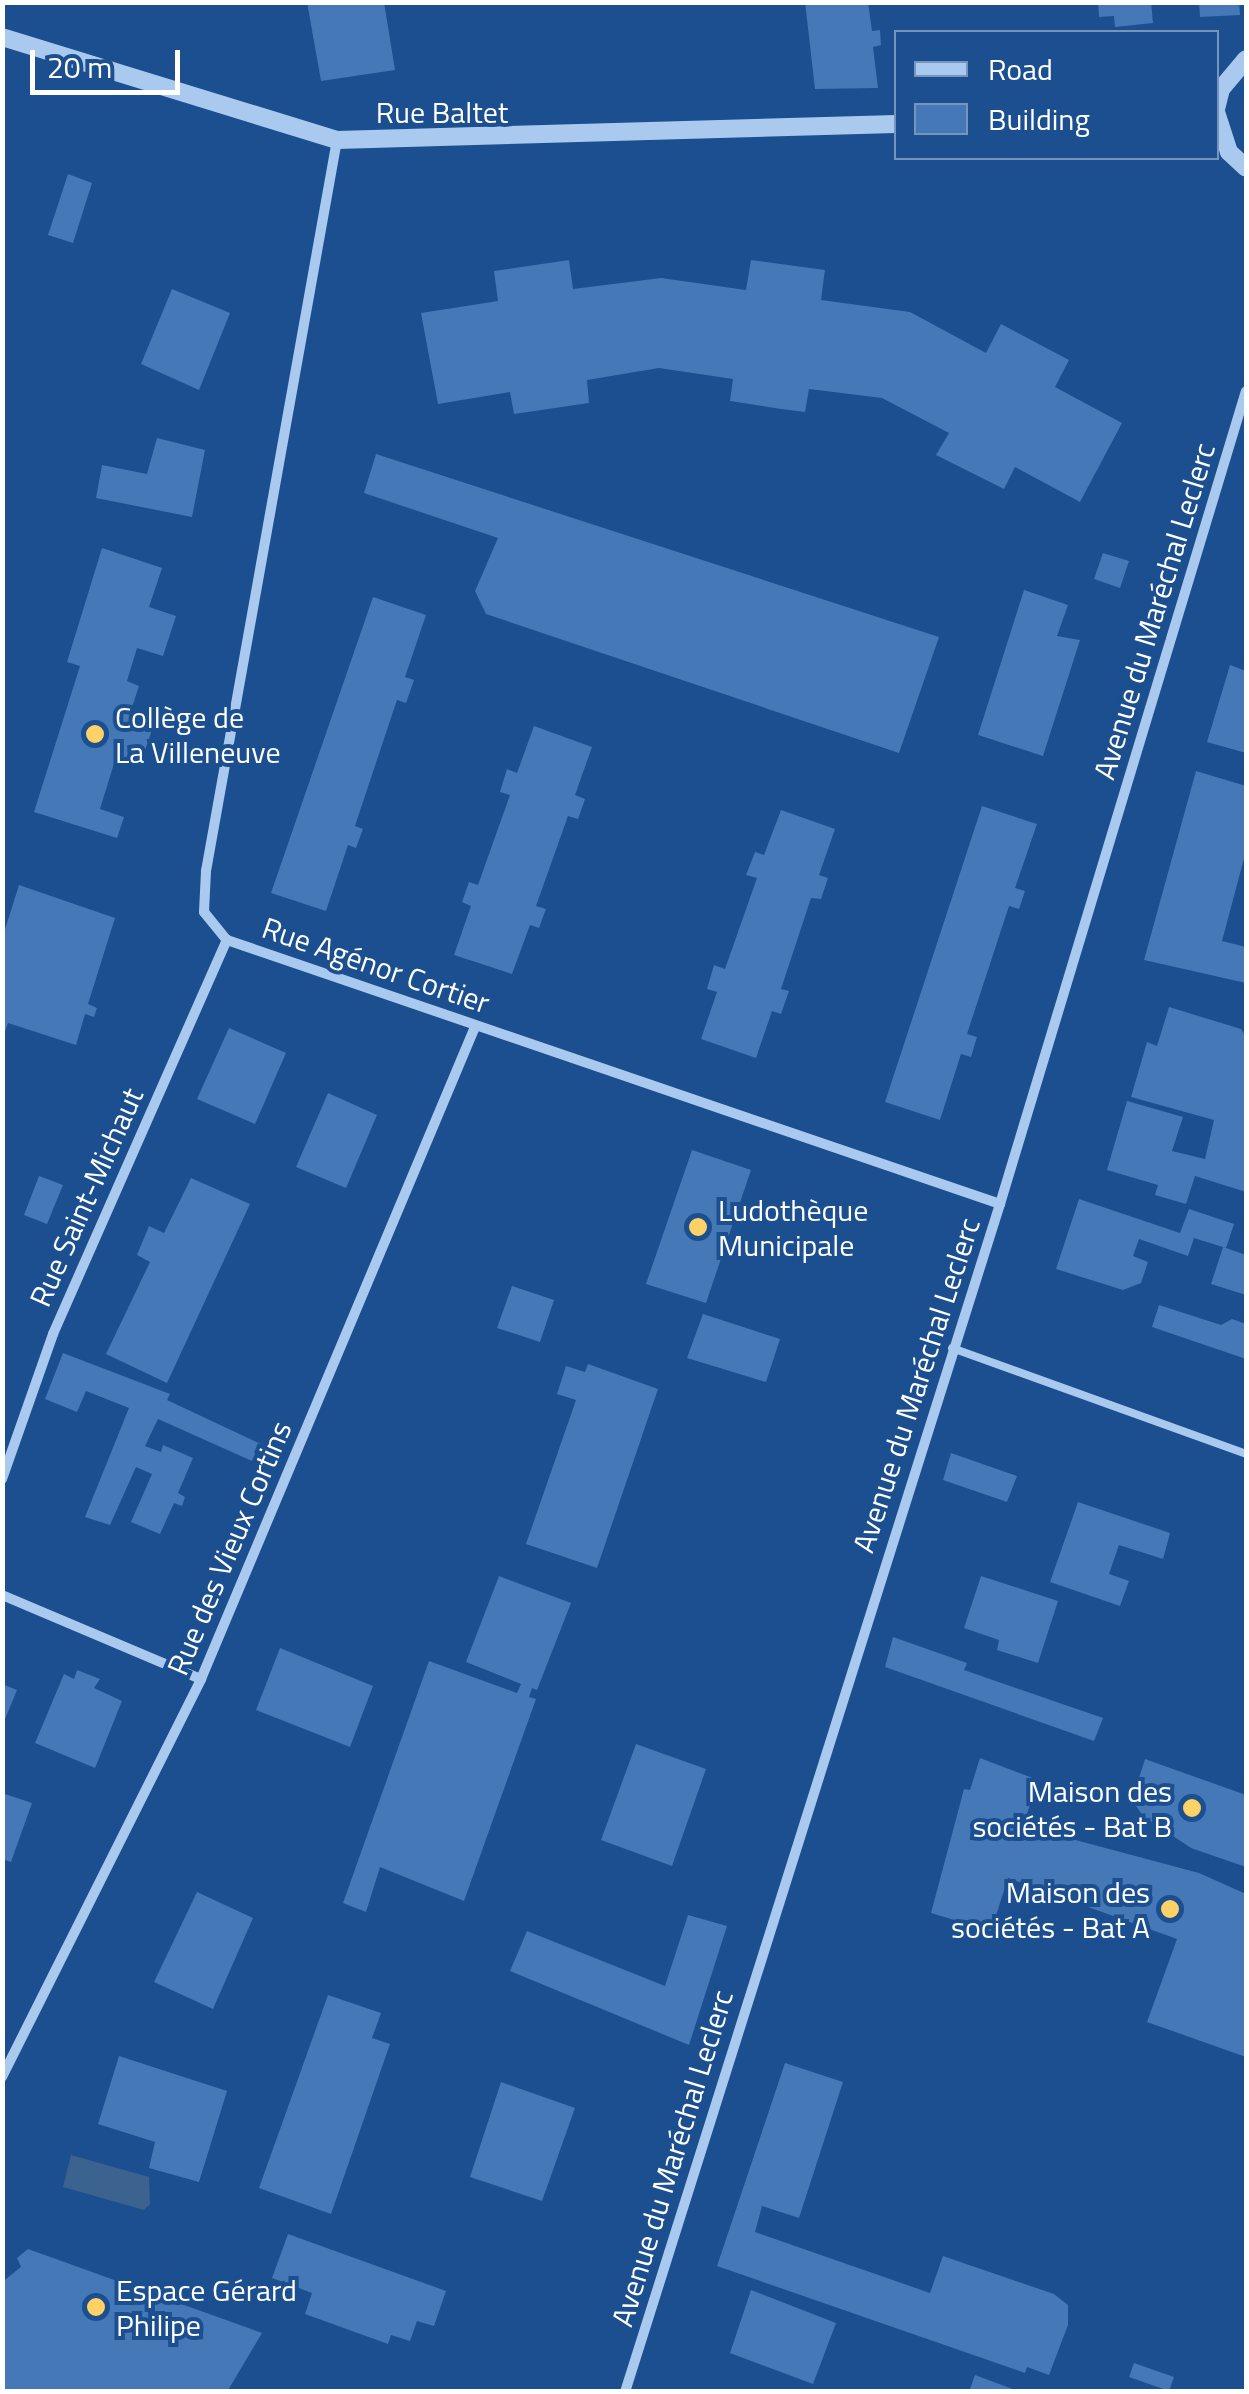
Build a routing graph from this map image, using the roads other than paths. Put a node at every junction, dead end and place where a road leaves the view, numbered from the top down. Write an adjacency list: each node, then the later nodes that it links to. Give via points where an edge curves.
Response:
1 (2, 37): 6 (street, Rue Baltet)
2 (1246, 59): 3 (street, via 1226,80)
3 (1219, 101)
4 (1219, 120): 7 (street, via 1229,152)
5 (894, 124): 6 (street, Rue Baltet)
6 (336, 140): 9 (street, Rue Agénor Cortier, via 206,871 204,912)
7 (1246, 168)
8 (1246, 391): 11 (street, Avenue du Maréchal Leclerc)
9 (226, 940): 10 (street, Rue Agénor Cortier); 14 (street, Rue Saint-Michaut, via 54,1334)
10 (475, 1026): 11 (street, Rue Agénor Cortier); 16 (street, Rue des Vieux Cortins)
11 (1000, 1204): 12 (street, Avenue du Maréchal Leclerc)
12 (952, 1348): 13 (lane); 18 (street, Avenue du Maréchal Leclerc)
13 (1246, 1454)
14 (2, 1479)
15 (2, 1595): 16 (street)
16 (201, 1680): 17 (street, Rue des Vieux Cortins)
17 (2, 2077)
18 (625, 2392)

